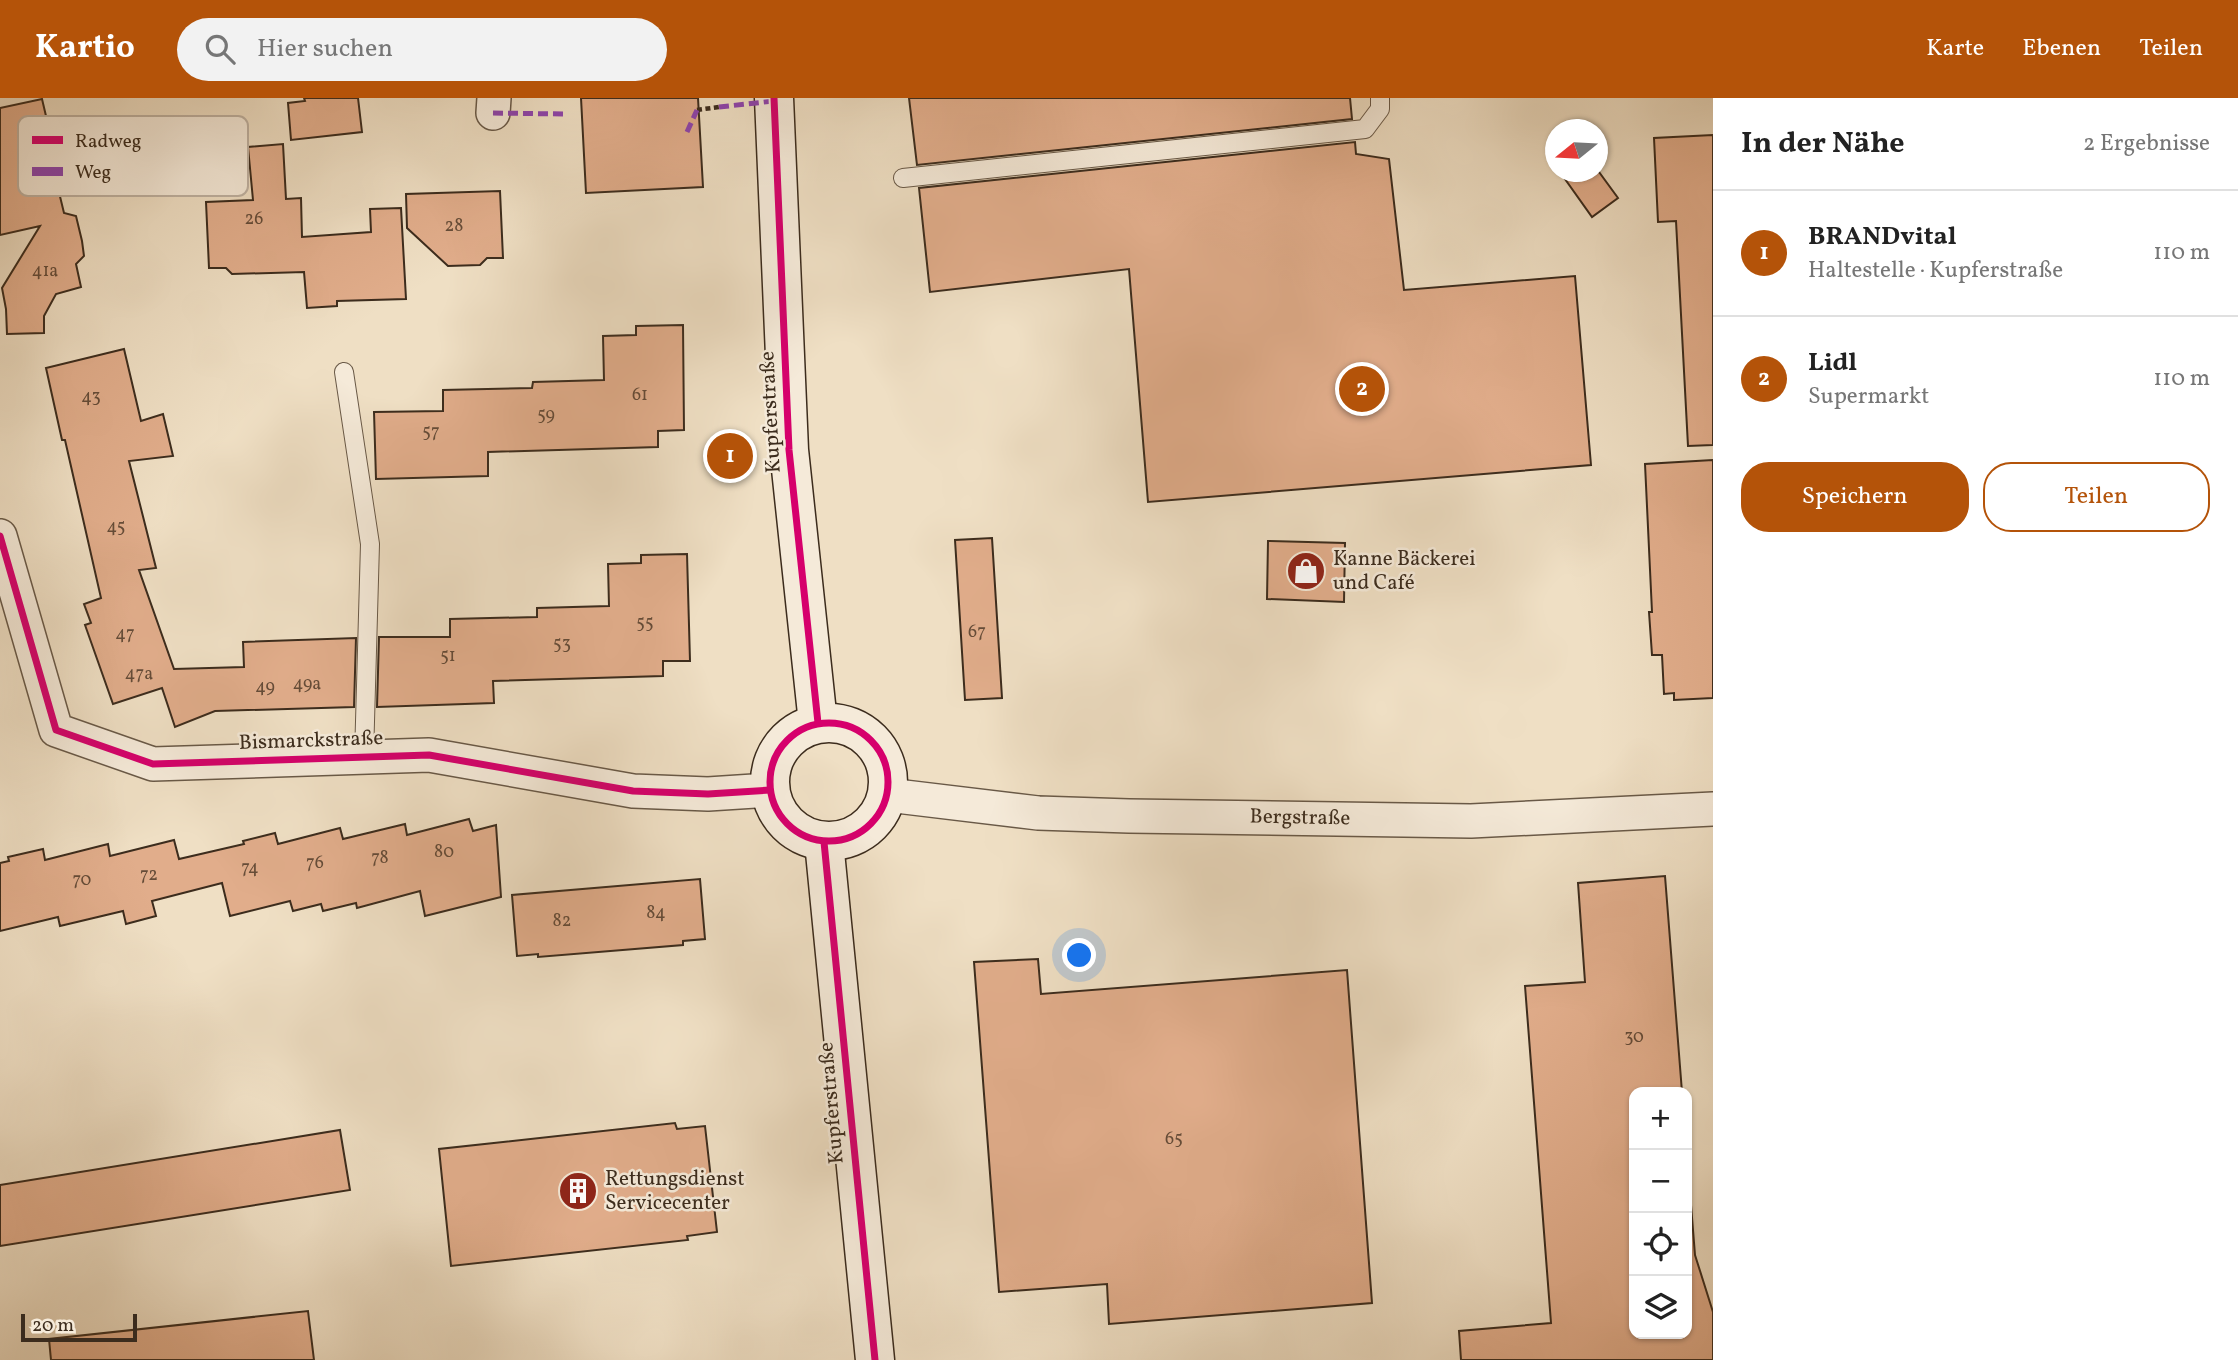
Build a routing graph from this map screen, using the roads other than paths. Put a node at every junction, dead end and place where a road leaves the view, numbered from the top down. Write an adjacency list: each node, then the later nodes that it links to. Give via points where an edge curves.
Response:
1 (774, 98): 6 (street, Kupferstraße, via 789,450)
2 (1380, 98): 3 (lane, via 1381,109 1365,129)
3 (903, 178)
4 (344, 372): 7 (lane, via 370,544)
5 (0, 536): 7 (street, Bismarckstraße, via 57,730 153,764)
6 (818, 723): 8 (street, via 782,746 772,764); 9 (street, via 856,729 873,741 889,775)
7 (363, 757): 8 (street, Bismarckstraße, via 429,755 633,791 708,794)
8 (770, 790): 11 (street, via 786,824 803,836)
9 (888, 795): 10 (street, Bergstraße, via 1038,813 1129,816 1471,821); 11 (street, via 872,824 856,836)
10 (1713, 809)
11 (824, 842): 12 (street, Kupferstraße)
12 (876, 1360)

